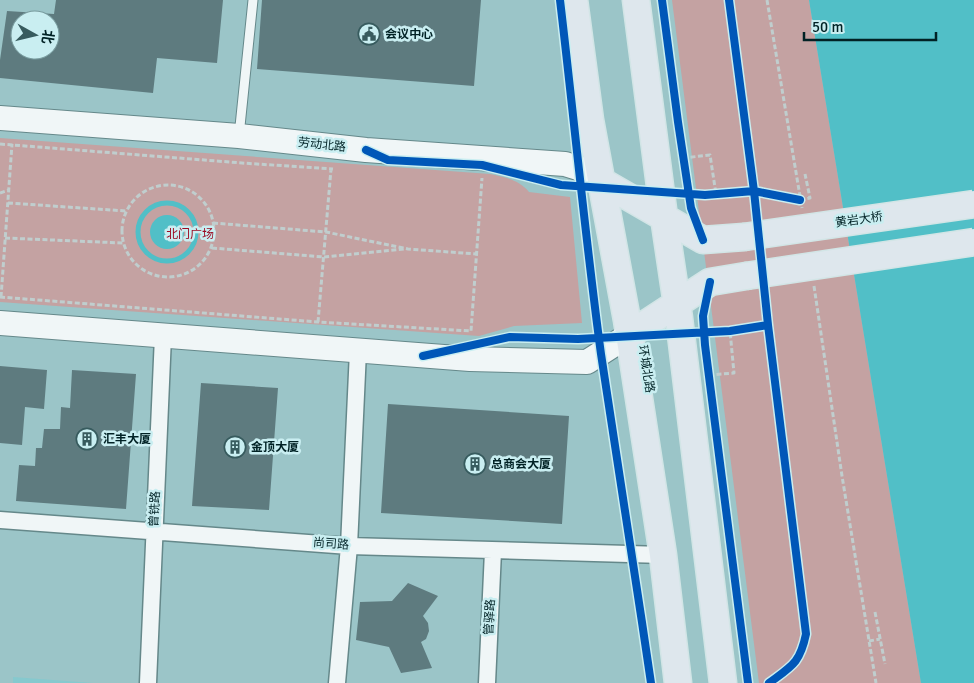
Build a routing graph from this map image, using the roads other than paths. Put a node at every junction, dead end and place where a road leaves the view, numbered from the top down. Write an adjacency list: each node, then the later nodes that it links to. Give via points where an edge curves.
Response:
1 (253, 0): 5 (lane)
2 (574, 0): 6 (main road, 环城北路)
3 (636, 0): 8 (main road)
4 (0, 118): 5 (main road, 劳动北路)
5 (239, 136): 6 (main road, 劳动北路, via 366,150 565,164)
6 (601, 181): 8 (main road, 劳动北路); 13 (main road, 环城北路)
7 (974, 204): 9 (main road, 黄岩大桥, bridge)
8 (664, 217): 9 (main road, 劳动北路, via 703,240); 11 (main road)
9 (744, 237)
10 (974, 242): 11 (main road, bridge, via 710,282)
11 (677, 304): 13 (main road); 25 (main road)
12 (0, 323): 14 (main road)
13 (629, 335): 15 (main road, via 586,362 470,360); 20 (main road, 环城北路)
14 (163, 336): 15 (main road); 17 (street, 曾铣路)
15 (358, 351): 18 (street)
16 (0, 520): 17 (street, 尚司路)
17 (154, 532): 18 (street, 尚司路); 21 (street, 曾铣路)
18 (349, 546): 19 (street, 尚司路); 22 (street)
19 (493, 551): 20 (street, 尚司路); 23 (street, 管驿路)
20 (663, 555): 24 (main road, 环城北路)
21 (148, 683)
22 (337, 683)
23 (488, 683)
24 (678, 683)
25 (723, 683)

